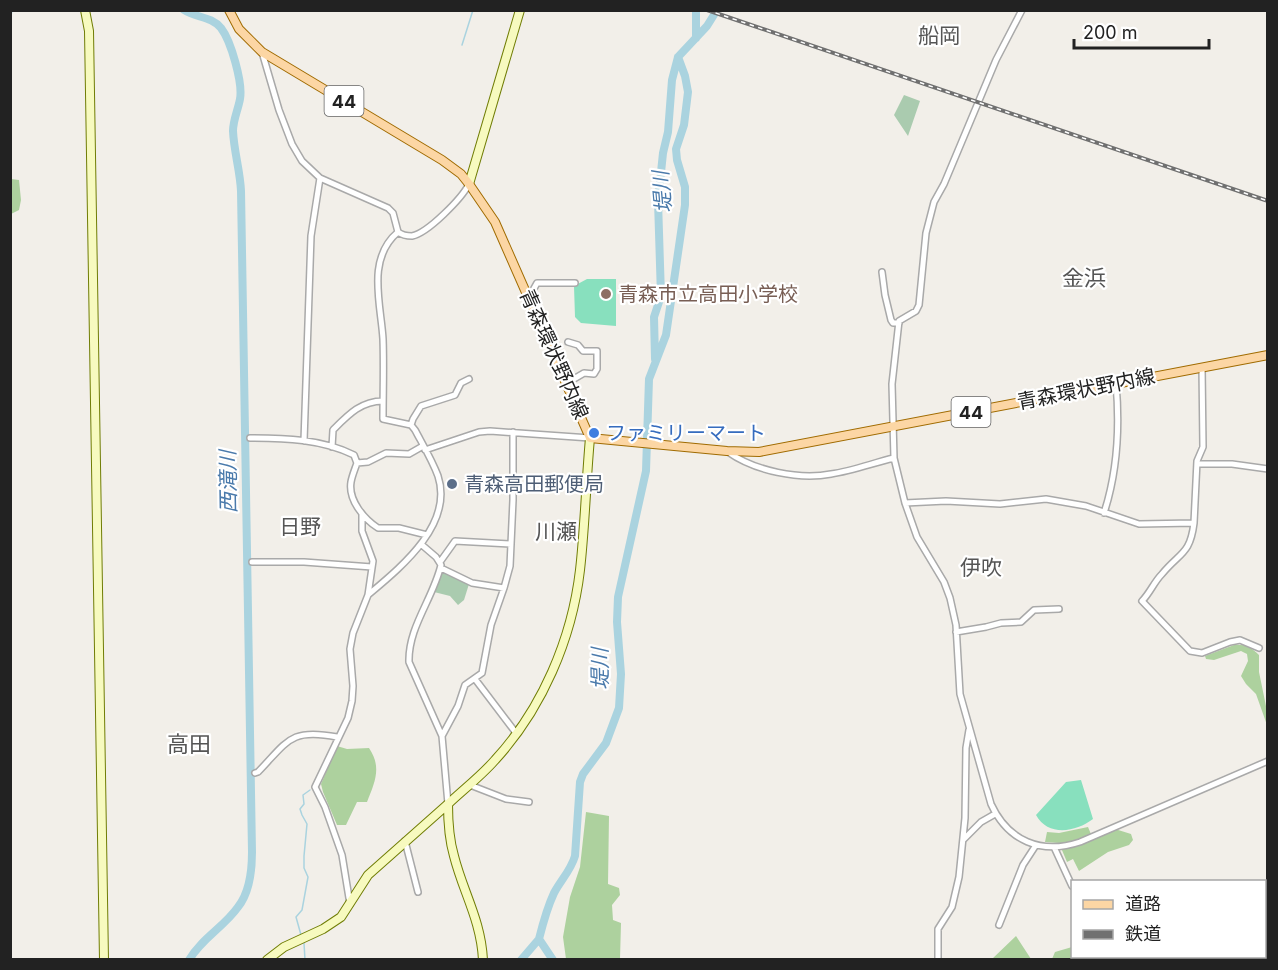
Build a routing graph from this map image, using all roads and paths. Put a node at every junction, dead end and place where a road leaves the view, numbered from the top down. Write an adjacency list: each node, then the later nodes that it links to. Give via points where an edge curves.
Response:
1 (85, 10): 67 (street, via 89,31)
2 (229, 10): 5 (main road, 青森環状野内線 / 44, via 239,29)
3 (520, 10): 7 (street)
4 (1022, 10): 12 (street, via 934,202 924,243 919,308)
5 (262, 52): 6 (street, via 292,144 302,161); 7 (main road, 青森環状野内線 / 44, via 442,160)
6 (320, 178): 8 (street, via 388,208); 25 (street, via 311,236)
7 (469, 184): 8 (street, via 422,232 412,236); 11 (main road, 青森環状野内線 / 44, via 495,222)
8 (398, 232): 19 (street, via 385,249 377,285 383,338)
9 (882, 272): 12 (street, via 891,320)
10 (575, 283): 11 (street, via 537,283)
11 (527, 294): 17 (main road, 青森環状野内線 / 44)
12 (898, 323): 21 (street, via 892,384)
13 (568, 342): 17 (street, via 583,351 597,351 597,369 594,374 584,373)
14 (1268, 355): 15 (main road, 青森環状野内線 / 44)
15 (1202, 367): 18 (main road, 青森環状野内線 / 44); 31 (street, via 1203,447)
16 (469, 379): 20 (street, via 461,383 454,395 421,406)
17 (567, 383): 24 (main road, 青森環状野内線 / 44)
18 (1116, 383): 21 (main road, 青森環状野内線 / 44); 34 (street, via 1118,442 1113,484)
19 (383, 401): 20 (street, via 383,419); 26 (street, via 370,401 351,411 333,430)
20 (411, 425): 27 (street)
21 (893, 426): 28 (main road, 青森環状野内線 / 44, via 759,452); 29 (street)
22 (513, 432): 24 (street); 27 (street, via 479,432); 38 (street)
23 (250, 438): 25 (street)
24 (590, 438): 28 (main road, 青森環状野内線 / 44); 50 (street, via 580,572 571,618 553,670)
25 (304, 441): 26 (street)
26 (332, 447): 30 (street, via 354,455)
27 (424, 448): 30 (street, via 409,454 386,453); 37 (street, via 440,490)
28 (727, 451): 29 (street, via 740,460 777,473 794,474 830,475)
29 (894, 458): 33 (street)
30 (357, 463): 35 (street, via 351,492)
31 (1197, 464): 32 (street); 36 (street)
32 (1268, 469)
33 (905, 503): 34 (street, via 1000,504 1046,499); 46 (street, via 918,537 948,590)
34 (1104, 513): 36 (street, via 1139,524)
35 (362, 514): 37 (street, via 378,528); 42 (street, via 362,531)
36 (1194, 523): 47 (street, via 1189,545 1142,602 1190,651 1202,653 1240,640)
37 (427, 535): 39 (street)
38 (511, 544): 41 (street, via 455,541); 43 (street)
39 (422, 545): 41 (street); 44 (street)
40 (252, 562): 42 (street)
41 (440, 565): 43 (street, via 472,583); 51 (street, via 413,631 409,651 411,670)
42 (372, 567): 44 (street)
43 (504, 588): 48 (street, via 491,625 482,673)
44 (368, 595): 52 (street, via 350,649 352,700)
45 (1059, 609): 46 (street, via 1034,610 1020,622)
46 (956, 632): 49 (street, via 960,694)
47 (1259, 648)
48 (475, 679): 50 (street); 51 (street, via 465,685)
49 (969, 728): 58 (street); 59 (street)
50 (516, 733): 55 (street)
51 (442, 736): 57 (street)
52 (337, 737): 54 (street, via 308,733 295,736); 65 (street, via 315,787 342,855)
53 (1268, 761): 62 (street, via 1080,842)
54 (255, 772)
55 (470, 785): 56 (street, via 506,799); 57 (street)
56 (529, 802)
57 (448, 804): 60 (street); 69 (street, via 454,857 478,922)
58 (995, 814): 59 (street); 61 (street, via 1014,835)
59 (963, 840): 70 (street, via 954,899 938,929)
60 (405, 841): 64 (street); 65 (street, via 368,875)
61 (1036, 845): 62 (street); 66 (street, via 1023,865)
62 (1054, 847): 63 (street)
63 (1071, 884)
64 (418, 892)
65 (350, 904): 68 (street, via 334,922)
66 (999, 925)
67 (104, 960)
68 (267, 960)
69 (483, 960)
70 (938, 960)

